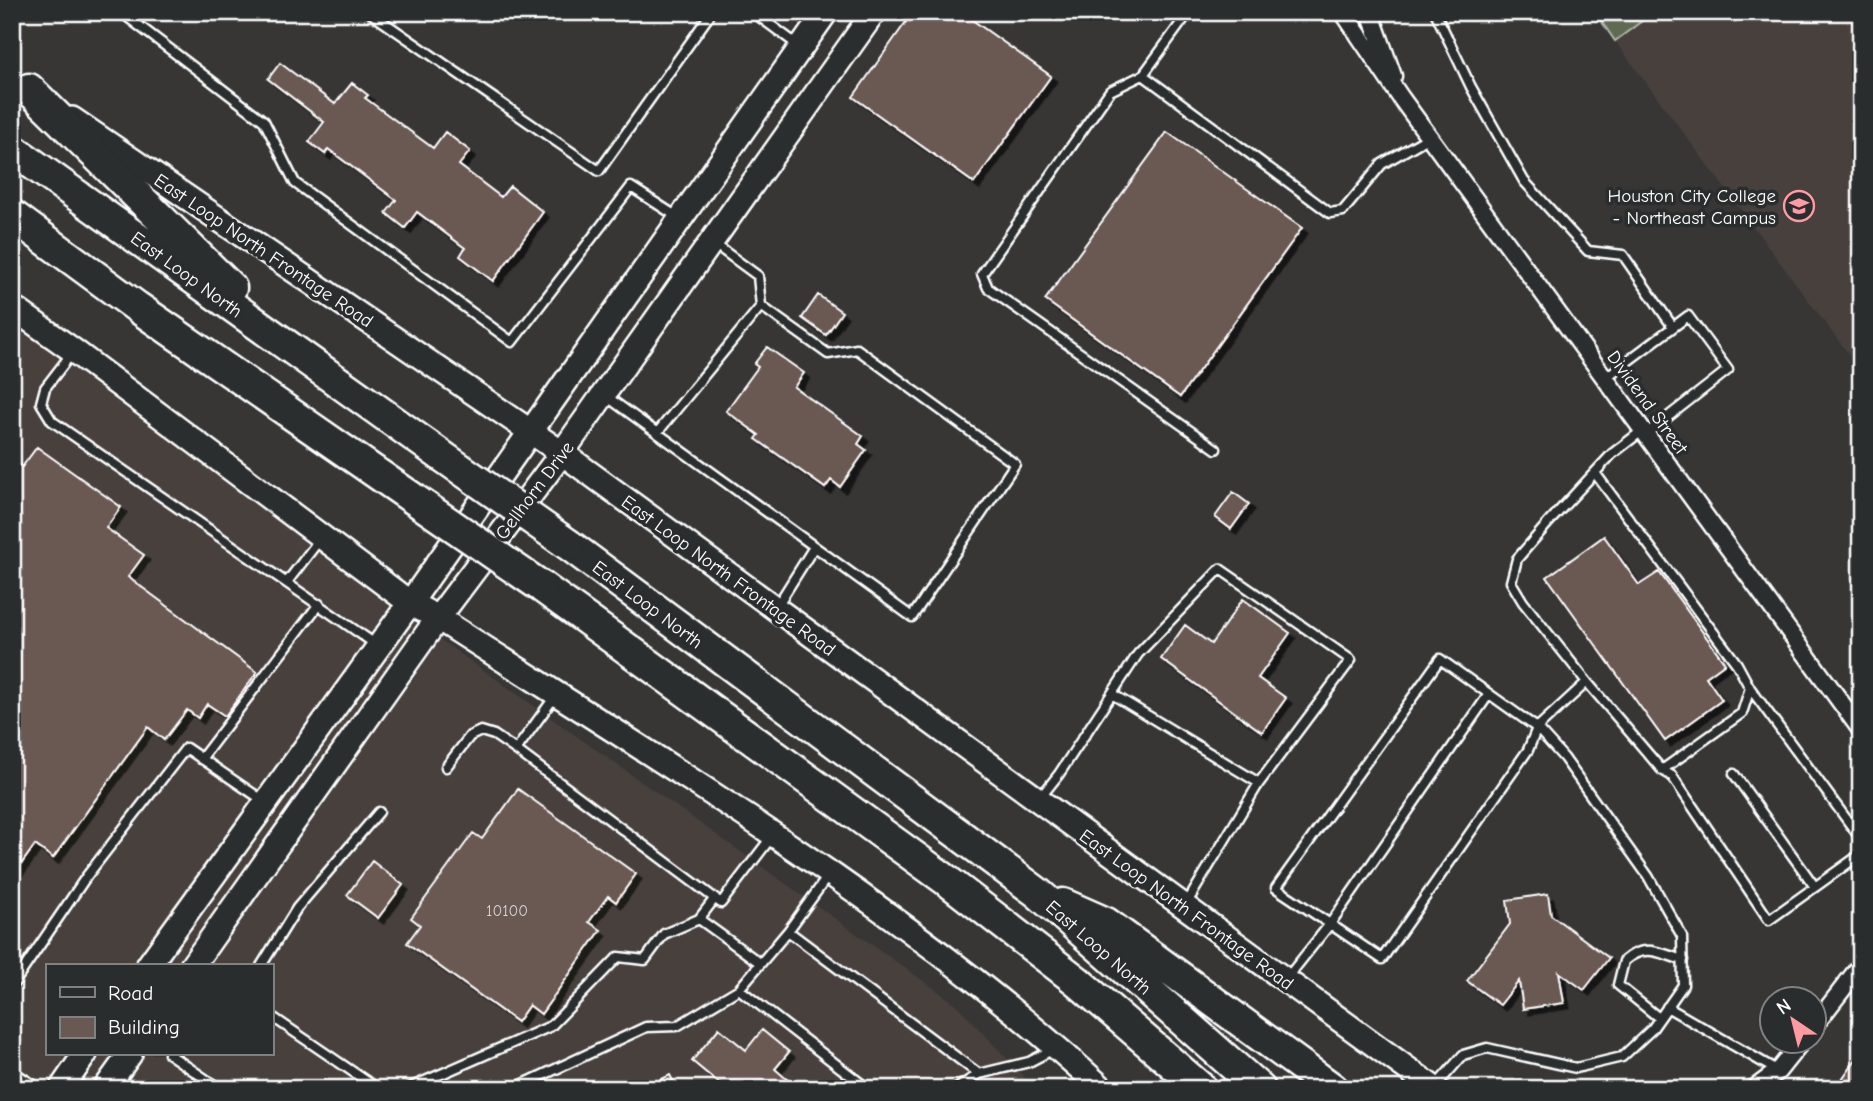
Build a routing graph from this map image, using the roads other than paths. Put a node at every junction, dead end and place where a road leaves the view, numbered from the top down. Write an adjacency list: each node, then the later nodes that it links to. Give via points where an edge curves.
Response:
1 (121, 12): 19 (lane, via 264,121 295,183 512,342 631,187)
2 (369, 12): 3 (lane, via 599,170 709,16)
3 (704, 12)
4 (754, 12): 11 (lane)
5 (826, 12): 11 (main road, Gellhorn Drive)
6 (874, 12): 12 (main road, Gellhorn Drive)
7 (1189, 12): 13 (lane)
8 (1343, 12): 15 (street, Dividend Street)
9 (1370, 12): 15 (street, Dividend Street)
10 (1435, 12): 25 (lane, via 1524,181 1588,251 1623,255)
11 (802, 47): 12 (main road); 19 (main road, Gellhorn Drive)
12 (832, 71): 21 (main road, Gellhorn Drive)
13 (1143, 75): 16 (lane, via 1330,213 1343,211 1382,164); 33 (lane, via 1111,91 982,274 988,288)
14 (21, 83): 27 (highway); 30 (main road, East Loop North Frontage Road)
15 (1401, 98): 16 (street, Dividend Street)
16 (1429, 137): 28 (street, Dividend Street)
17 (12, 149): 27 (highway, East Loop North)
18 (12, 215): 24 (highway, East Loop North)
19 (680, 219): 21 (main road); 30 (main road, Gellhorn Drive)
20 (12, 242): 24 (highway)
21 (711, 242): 22 (lane, via 758,276); 29 (main road, Gellhorn Drive)
22 (761, 306): 32 (lane); 37 (lane, via 828,354 857,349 1015,464 912,617)
23 (12, 307): 26 (main road)
24 (137, 307): 79 (highway, East Loop North, bridge, via 542,587 949,881)
25 (1673, 327): 28 (lane); 31 (lane, via 1688,316 1728,370)
26 (74, 351): 36 (main road); 38 (lane, via 45,388 41,403 52,421)
27 (296, 353): 66 (highway, East Loop North, bridge, via 569,545)
28 (1605, 378): 31 (street, Dividend Street)
29 (603, 394): 32 (lane); 34 (main road, Gellhorn Drive)
30 (530, 432): 34 (main road, East Loop North Frontage Road); 39 (main road, Gellhorn Drive)
31 (1644, 432): 35 (lane, via 1612,454); 50 (street, Dividend Street)
32 (657, 433): 37 (lane)
33 (1216, 449)
34 (562, 453): 41 (main road, East Loop North Frontage Road); 42 (main road, Gellhorn Drive)
35 (1595, 473): 44 (lane, via 1517,559 1511,582); 45 (lane)
36 (322, 537): 38 (lane); 39 (main road)
37 (814, 547): 41 (lane)
38 (287, 582): 40 (lane)
39 (410, 603): 42 (main road); 43 (main road, Gellhorn Drive)
40 (319, 604): 43 (lane); 52 (lane)
41 (775, 609): 57 (main road, East Loop North Frontage Road)
42 (438, 618): 48 (main road); 60 (main road, Gellhorn Drive)
43 (378, 646): 58 (main road, Gellhorn Drive)
44 (1587, 682): 49 (lane); 54 (lane)
45 (1751, 688): 54 (lane, via 1742,713); 62 (lane)
46 (1112, 694): 56 (lane); 56 (lane, via 1138,654 1220,569 1351,660); 57 (lane)
47 (1489, 694): 49 (lane); 70 (lane); 70 (lane, via 1440,659 1276,888)
48 (556, 695): 51 (lane); 61 (main road)
49 (1537, 728): 70 (lane, via 1528,750 1382,959); 72 (lane, via 1564,758 1648,876 1682,936)
50 (1861, 730)
51 (516, 750): 53 (lane, via 481,731 470,737); 67 (lane)
52 (201, 759): 58 (lane); 80 (lane, via 186,748 86,877)
53 (446, 767)
54 (1662, 770): 65 (lane, via 1672,776 1769,920)
55 (1734, 774): 65 (lane)
56 (1259, 783): 68 (lane)
57 (1038, 800): 68 (main road, East Loop North Frontage Road)
58 (266, 803): 60 (main road); 73 (main road, Gellhorn Drive)
59 (379, 812): 75 (lane, via 297,908)
60 (295, 821): 74 (main road, Gellhorn Drive)
61 (773, 835): 64 (main road); 67 (lane, via 721,903)
62 (1861, 839)
63 (1861, 854): 65 (lane)
64 (830, 873): 71 (lane); 86 (main road)
65 (1815, 887)
66 (1038, 893): 107 (highway, East Loop North); 108 (highway, via 1106,923)
67 (715, 898): 69 (lane)
68 (1185, 907): 78 (main road, East Loop North Frontage Road)
69 (699, 919): 76 (lane); 100 (lane, via 664,934 645,960 618,957 551,1026)
70 (1330, 924): 78 (lane)
71 (788, 931): 76 (lane); 93 (lane)
72 (1682, 960): 82 (lane, via 1683,985); 85 (lane, via 1640,950 1624,961 1618,985)
73 (149, 964)
74 (193, 964)
75 (262, 964)
76 (760, 964): 81 (lane)
77 (1861, 965): 83 (street)
78 (1285, 980): 94 (main road, East Loop North Frontage Road)
79 (1077, 981): 105 (highway); 106 (highway, East Loop North)
80 (12, 986)
81 (739, 989): 101 (lane, via 677,1026 646,1027); 102 (lane)
82 (1667, 1007): 85 (lane); 92 (lane)
83 (1828, 1008)
84 (273, 1017): 99 (lane)
85 (1659, 1018): 94 (lane, via 1622,1057 1576,1068 1487,1048 1463,1055)
86 (1058, 1047): 93 (lane, via 1029,1062); 104 (main road)
87 (84, 1056): 96 (main road)
88 (129, 1056): 97 (main road)
89 (172, 1056): 98 (lane)
90 (1790, 1056): 92 (street)
91 (12, 1071): 95 (lane)
92 (1779, 1071): 109 (street); 110 (street)
93 (979, 1074): 103 (lane)
94 (1434, 1088)
95 (40, 1089)
96 (61, 1089)
97 (106, 1089)
98 (220, 1089)
99 (378, 1089)
100 (407, 1089)
101 (513, 1089)
102 (868, 1089)
103 (956, 1089)
104 (1104, 1089)
105 (1173, 1089)
106 (1202, 1089)
107 (1260, 1089)
108 (1333, 1089)
109 (1754, 1089)
110 (1773, 1089)

